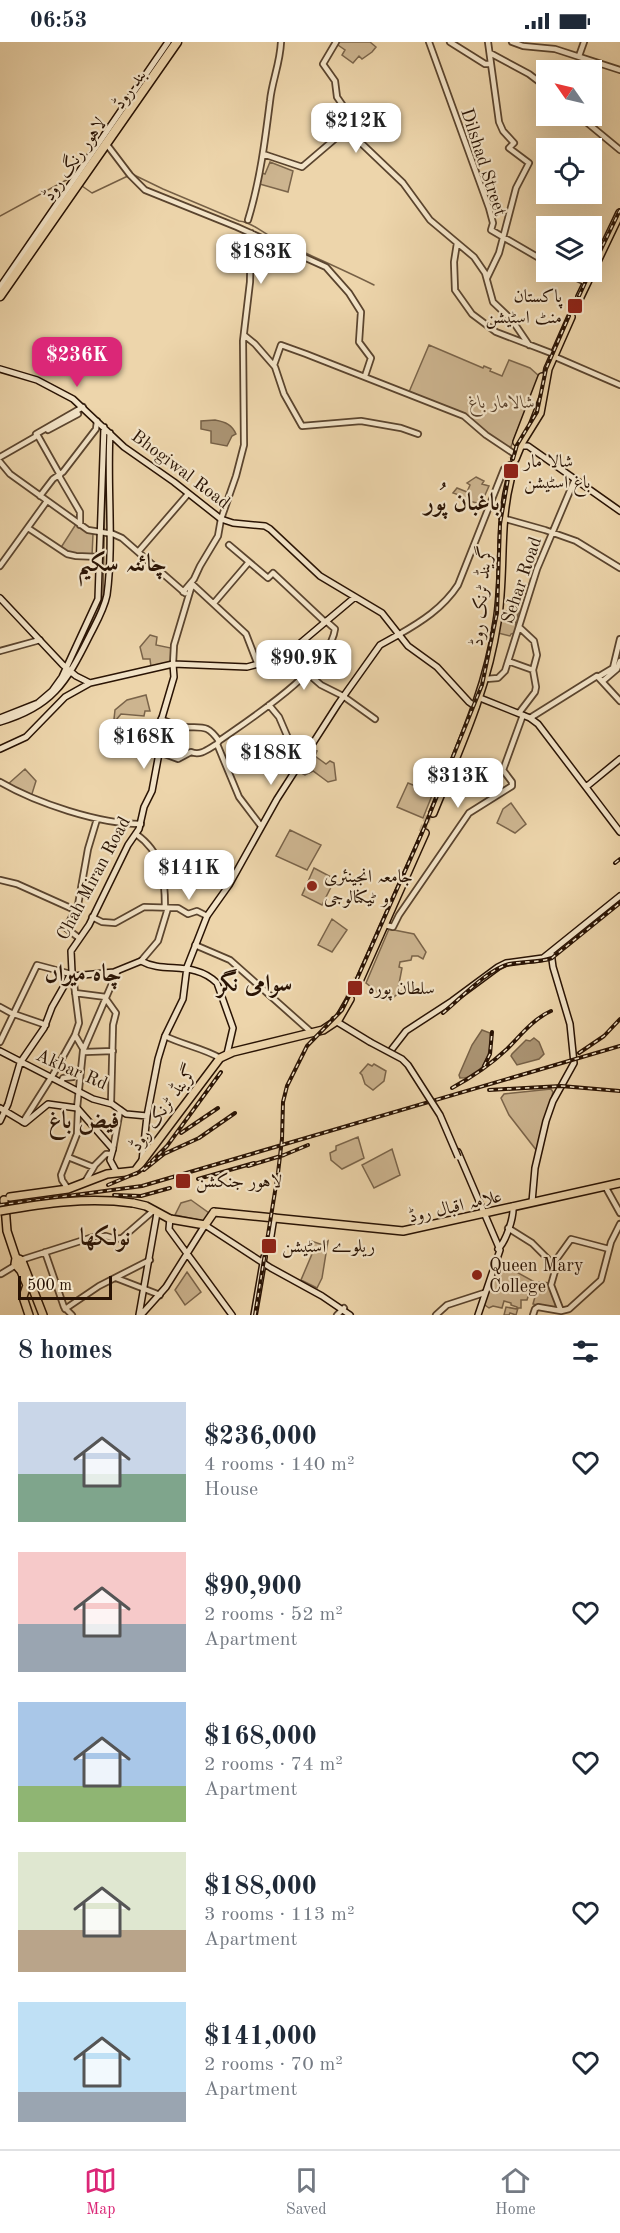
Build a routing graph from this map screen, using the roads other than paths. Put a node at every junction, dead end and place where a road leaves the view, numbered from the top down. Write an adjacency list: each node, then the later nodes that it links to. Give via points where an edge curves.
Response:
1 (168, 42): 33 (main road, بند روڈ)
2 (177, 42): 17 (main road, بند روڈ); 34 (highway, لاہور رنگ روڈ)
3 (281, 42): 19 (street)
4 (336, 42): 15 (street, via 323,64 335,81 337,97 348,112)
5 (429, 42): 25 (street, Dilshad Street, via 489,208 493,223 490,230)
6 (450, 42): 12 (street)
7 (488, 42): 10 (street)
8 (512, 42): 11 (street)
9 (584, 42): 11 (street)
10 (490, 53): 12 (street); 14 (street)
11 (579, 56): 13 (street)
12 (491, 64): 25 (street, via 499,124 514,143 509,148 529,163 516,188)
13 (620, 70)
14 (536, 79)
15 (350, 126): 19 (street, via 302,166); 26 (street, via 360,142 403,183 430,220)
16 (591, 126): 18 (street)
17 (108, 146): 24 (street, via 145,190); 35 (main road, بند روڈ)
18 (620, 150)
19 (263, 154): 22 (street)
20 (620, 206): 23 (main road)
21 (619, 216): 23 (main road)
22 (248, 219)
23 (609, 232): 27 (main road); 28 (main road)
24 (251, 233): 37 (street); 42 (street, via 324,266 344,288 361,314 359,342 371,358)
25 (502, 236): 29 (street, Dilshad Street); 30 (street)
26 (457, 243): 30 (street, via 474,257); 38 (street, via 454,284 462,301 486,327)
27 (602, 245)
28 (602, 246)
29 (536, 255)
30 (487, 278): 38 (street, via 493,302 512,320)
31 (584, 282): 32 (main road, via 578,296)
32 (585, 282)
33 (0, 286)
34 (0, 294)
35 (0, 302)
36 (568, 320): 39 (main road)
37 (244, 335): 40 (street); 66 (street, via 244,445)
38 (529, 345): 39 (street)
39 (552, 354): 43 (street); 44 (main road)
40 (274, 365): 42 (street, via 281,345); 49 (street, via 286,399 302,426 361,421)
41 (0, 369): 45 (main road, Bhogiwal Road, via 53,387)
42 (365, 376): 54 (street, via 464,416 498,441)
43 (620, 385)
44 (540, 401): 51 (main road, via 538,416); 54 (main road, via 532,406)
45 (84, 408): 46 (main road, Bhogiwal Road); 50 (street)
46 (97, 421): 47 (main road, Bhogiwal Road); 57 (street, via 96,429)
47 (104, 427): 48 (main road, Bhogiwal Road); 59 (main road)
48 (110, 433): 59 (main road); 61 (main road, Bhogiwal Road)
49 (418, 434)
50 (37, 436): 53 (street); 57 (street)
51 (524, 438): 52 (main road); 56 (main road)
52 (520, 446): 54 (main road); 56 (main road, via 528,446)
53 (0, 455)
54 (513, 459): 83 (street, via 504,469 450,596 438,609)
55 (0, 462): 62 (street)
56 (555, 463): 58 (main road); 60 (main road)
57 (59, 476): 62 (street); 67 (street, via 81,514)
58 (575, 479): 60 (main road); 69 (street, Sehar Road)
59 (105, 491): 70 (main road)
60 (593, 491): 64 (main road)
61 (188, 494): 66 (main road, Bhogiwal Road); 72 (street)
62 (40, 496): 63 (street)
63 (47, 501): 67 (street); 68 (street)
64 (620, 510)
65 (502, 518): 69 (street); 95 (main road, گرینڈ ٹرنک روڈ, via 498,618); 102 (main road, گرینڈ ٹرنک روڈ, via 507,484 499,520 495,621)
66 (221, 519): 77 (street, via 218,537); 78 (main road, Bhogiwal Road, via 268,527 320,576)
67 (80, 525): 70 (street, via 91,532)
68 (28, 528): 73 (street, via 67,554); 75 (street)
69 (552, 532): 76 (street, via 588,547); 82 (street, Sehar Road)
70 (105, 533): 72 (street, via 120,537); 73 (main road); 91 (main road, via 104,606)
71 (229, 545): 74 (street)
72 (138, 552): 77 (street, via 184,593)
73 (100, 557): 91 (main road, via 98,599)
74 (249, 562): 80 (street); 81 (street, via 268,578 273,573)
75 (0, 566)
76 (620, 568)
77 (192, 585): 80 (street); 89 (street, Chah Miran Road, via 174,645)
78 (355, 597): 81 (main road); 83 (main road, Bhogiwal Road, via 381,613)
79 (0, 598): 85 (main road)
80 (214, 603): 90 (street, via 246,634)
81 (325, 622): 90 (main road, via 298,645); 93 (street, via 335,628 333,638)
82 (519, 627): 87 (street, Sehar Road); 92 (street, via 535,643 537,658)
83 (398, 635): 98 (main road, via 380,645); 102 (main road, Bhogiwal Road)
84 (620, 639): 94 (street, via 613,668)
85 (40, 640): 86 (street); 91 (main road)
86 (0, 651)
87 (508, 661): 92 (street); 95 (street, Sehar Road, via 501,676)
88 (620, 661): 96 (street)
89 (173, 664): 90 (main road); 97 (main road); 105 (main road, Chah Miran Road, via 174,678)
90 (258, 665)
91 (68, 669): 97 (main road); 107 (main road, via 59,689 46,701 19,717)
92 (533, 670): 103 (street, via 535,692)
93 (306, 672): 98 (street); 101 (street)
94 (598, 677): 96 (street); 104 (street)
95 (486, 679): 99 (main road, گرینڈ ٹرنک روڈ)
96 (603, 681): 100 (street)
97 (90, 683): 109 (main road, via 65,697 26,736)
98 (343, 696): 106 (street); 111 (main road)
99 (480, 698): 102 (main road, گرینڈ ٹرنک روڈ); 103 (main road)
100 (620, 701)
101 (269, 705): 108 (street); 111 (street, via 291,745)
102 (475, 706): 115 (main road, گرینڈ ٹرنک روڈ)
103 (521, 714): 104 (main road); 129 (street, via 503,770 512,785 471,812 393,927)
104 (530, 718): 114 (main road)
105 (161, 719): 108 (street, via 182,727 211,730); 110 (main road, Chah Miran Road)
106 (375, 719)
107 (0, 720)
108 (218, 743): 110 (street, via 203,753 190,752 178,759); 118 (street, via 243,804)
109 (0, 749)
110 (159, 752): 117 (main road, Chah Miran Road)
111 (304, 756): 118 (main road)
112 (620, 759): 114 (main road)
113 (0, 784): 116 (street)
114 (586, 787): 120 (main road)
115 (432, 812)
116 (97, 819): 117 (street); 126 (street)
117 (141, 824): 121 (main road, Chah Miran Road)
118 (261, 826): 127 (main road)
119 (424, 832): 122 (main road)
120 (620, 832)
121 (136, 834): 125 (street, via 158,857); 128 (main road, Chah Miran Road)
122 (412, 859): 129 (main road); 129 (main road, via 359,979)
123 (0, 880): 126 (street)
124 (620, 896): 132 (main road)
125 (167, 908): 127 (street); 128 (street, via 144,906 115,923); 133 (street, via 158,941)
126 (75, 910): 130 (street, via 66,928)
127 (207, 916): 131 (main road)
128 (92, 917): 130 (main road, Chah Miran Road)
129 (385, 924)
130 (79, 938): 136 (main road, Chah Miran Road, via 71,951)
131 (195, 945): 134 (main road); 144 (street, via 230,960)
132 (551, 952): 150 (main road, via 540,959 498,967 406,1031); 178 (main road, via 570,1024 574,1063 546,1121)
133 (141, 961): 134 (main road); 135 (main road)
134 (187, 967): 147 (main road, via 183,999); 154 (main road, via 218,985 233,1028)
135 (117, 972): 136 (main road); 138 (street)
136 (72, 975): 137 (street); 141 (street, via 37,965); 143 (main road)
137 (75, 993): 138 (street); 145 (street, via 79,1023)
138 (106, 998): 152 (street); 153 (street, via 116,1013)
139 (349, 998): 142 (main road)
140 (0, 1007): 141 (street)
141 (14, 1014): 143 (street); 149 (street)
142 (337, 1021): 144 (main road); 146 (main road); 148 (main road)
143 (46, 1025): 155 (main road)
144 (311, 1032): 146 (main road)
145 (75, 1035): 152 (street); 157 (street)
146 (303, 1035): 154 (main road)
147 (165, 1036): 154 (street); 164 (main road)
148 (370, 1041): 169 (main road, bridge, via 408,1065 440,1115); 169 (main road, bridge, via 406,1060 442,1115)
149 (0, 1042)
150 (392, 1049)
151 (0, 1051): 155 (main road, Akbar Rd)
152 (83, 1051): 153 (street); 156 (street)
153 (113, 1051): 160 (street)
154 (223, 1056): 170 (main road, گرینڈ ٹرنک روڈ)
155 (20, 1062): 157 (main road, Akbar Rd); 162 (main road)
156 (80, 1071): 158 (street); 159 (street)
157 (51, 1078): 158 (main road, Akbar Rd); 166 (street)
158 (61, 1082): 159 (main road, Akbar Rd)
159 (78, 1091): 160 (main road, Akbar Rd); 161 (street)
160 (111, 1103): 163 (main road, Akbar Rd)
161 (77, 1109): 166 (main road, via 48,1104); 167 (main road); 168 (street, via 77,1134)
162 (3, 1110): 165 (main road); 166 (main road)
163 (120, 1110): 164 (main road); 167 (street)
164 (147, 1116): 170 (main road)
165 (0, 1121)
166 (23, 1122)
167 (112, 1151): 171 (street); 172 (main road, via 110,1161)
168 (68, 1157): 171 (street); 176 (street, via 61,1175)
169 (459, 1157): 183 (main road)
170 (142, 1163): 172 (main road, گرینڈ ٹرنک روڈ, via 133,1172)
171 (93, 1167): 173 (street)
172 (117, 1173): 173 (main road, گرینڈ ٹرنک روڈ)
173 (86, 1182): 176 (main road, گرینڈ ٹرنک روڈ)
174 (620, 1184): 175 (main road, علامہ اقبال روڈ)
175 (605, 1187): 177 (main road, علامہ اقبال روڈ); 184 (street)
176 (67, 1194): 180 (main road, گرینڈ ٹرنک روڈ)
177 (559, 1197): 178 (main road, علامہ اقبال روڈ); 181 (main road, علامہ اقبال روڈ)
178 (532, 1202): 181 (main road, علامہ اقبال روڈ)
179 (133, 1203): 180 (main road, علامہ اقبال روڈ, bridge, via 101,1199); 185 (main road, علامہ اقبال روڈ, via 146,1206); 186 (main road, علامہ اقبال روڈ, via 146,1203)
180 (6, 1204): 197 (main road); 197 (main road)
181 (513, 1207): 183 (main road, علامہ اقبال روڈ); 190 (main road)
182 (214, 1212): 186 (main road, علامہ اقبال روڈ, via 204,1223); 187 (main road, علامہ اقبال روڈ); 189 (main road)
183 (481, 1212): 187 (main road, علامہ اقبال روڈ, via 402,1233); 193 (main road)
184 (620, 1213)
185 (157, 1215): 186 (main road, علامہ اقبال روڈ); 194 (street, via 123,1238 93,1237); 196 (main road)
186 (171, 1218): 189 (main road, علامہ اقبال روڈ); 195 (main road, via 171,1229)
187 (272, 1218): 191 (main road)
188 (620, 1224): 192 (street)
189 (205, 1226): 195 (main road); 198 (main road)
190 (508, 1228): 193 (main road); 199 (street, via 532,1242)
191 (269, 1236)
192 (609, 1249): 199 (street, via 571,1239); 208 (street, via 601,1280 575,1306)
193 (499, 1250): 204 (main road); 219 (main road)
194 (45, 1252): 197 (street); 206 (street)
195 (188, 1253): 205 (main road); 214 (main road)
196 (150, 1260): 201 (street); 203 (main road)
197 (19, 1263): 200 (street); 202 (main road)
198 (266, 1263): 207 (main road); 215 (main road)
199 (553, 1264): 208 (street, via 551,1285)
200 (1, 1274)
201 (116, 1278): 203 (street); 206 (street)
202 (28, 1285): 209 (main road, via 23,1297); 210 (main road)
203 (144, 1289): 205 (street); 213 (main road)
204 (484, 1293): 218 (street, via 447,1305); 219 (main road)
205 (160, 1295): 213 (main road)
206 (65, 1309): 211 (street); 212 (street)
207 (343, 1309): 216 (street); 217 (main road)
208 (561, 1311): 220 (street, via 538,1307)
209 (29, 1315)
210 (42, 1315)
211 (61, 1315)
212 (72, 1315)
213 (140, 1315)
214 (233, 1315)
215 (256, 1315)
216 (337, 1315)
217 (352, 1315)
218 (436, 1315)
219 (477, 1315)
220 (533, 1315)

